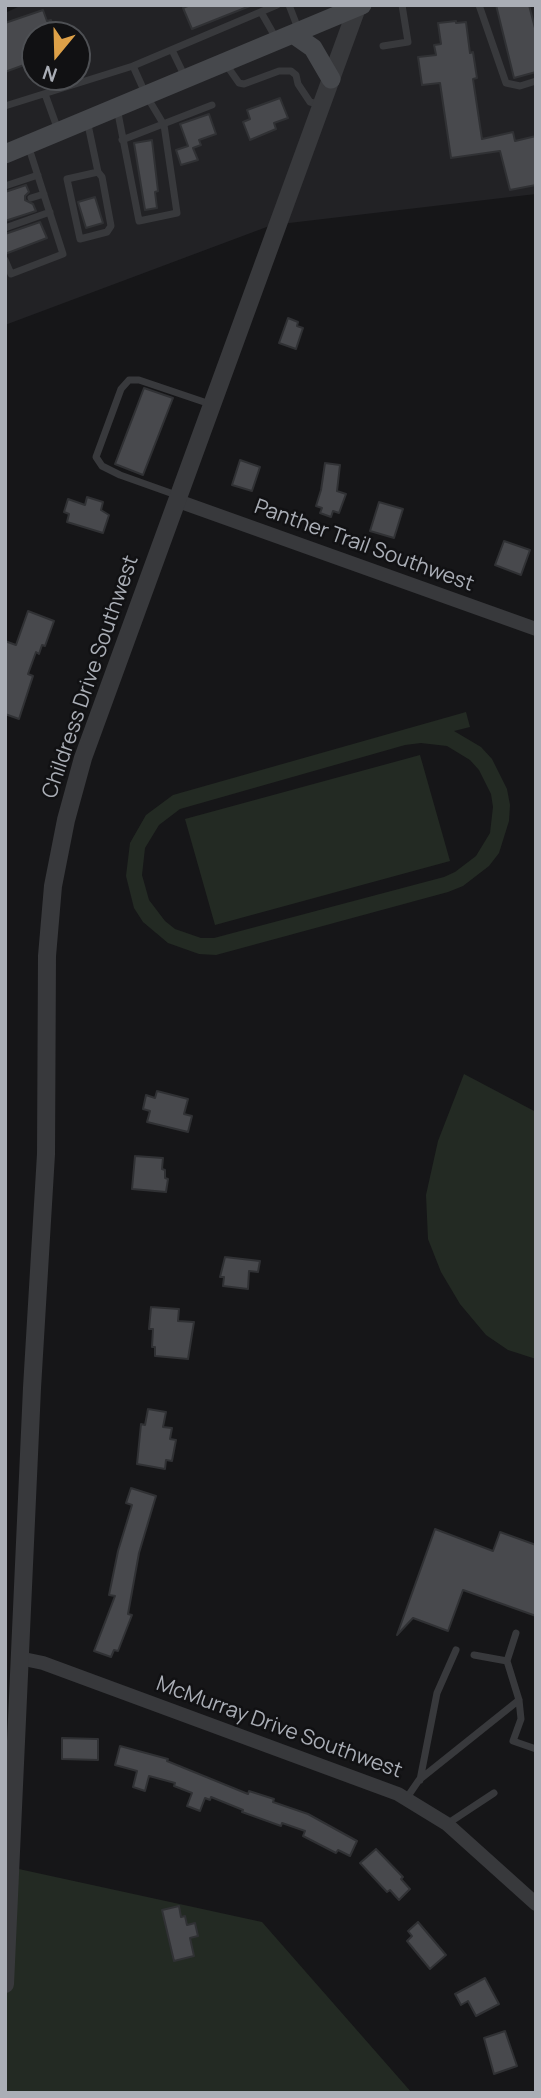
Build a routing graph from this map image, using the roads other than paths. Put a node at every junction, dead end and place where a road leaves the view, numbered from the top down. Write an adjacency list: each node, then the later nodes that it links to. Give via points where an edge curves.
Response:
1 (277, 5): 6 (lane)
2 (289, 5): 7 (lane)
3 (402, 5): 8 (lane, via 408,41)
4 (479, 5): 14 (lane, via 506,83 520,86)
5 (359, 6): 7 (main road); 13 (street, Childress Drive Southwest)
6 (261, 12): 7 (lane); 9 (lane)
7 (290, 35): 10 (main road); 13 (main road, via 313,48)
8 (383, 46)
9 (172, 50): 11 (lane); 12 (lane)
10 (225, 62): 12 (main road); 18 (lane, via 244,84 291,71 310,102)
11 (133, 66): 15 (lane); 16 (lane)
12 (186, 79): 16 (main road)
13 (331, 79): 18 (street, Childress Drive Southwest)
14 (536, 81)
15 (45, 94): 19 (lane); 23 (lane)
16 (146, 95): 20 (main road); 22 (lane)
17 (212, 105): 22 (lane)
18 (322, 105): 35 (street, Childress Drive Southwest)
19 (5, 106)
20 (117, 107): 21 (main road); 24 (lane)
21 (86, 120): 23 (main road); 27 (lane)
22 (164, 125): 24 (lane); 24 (lane, via 177,213 139,221)
23 (58, 131): 25 (main road)
24 (122, 140)
25 (28, 144): 26 (main road); 28 (lane)
26 (5, 154)
27 (98, 172): 27 (lane, via 67,179 80,239 107,232 111,226)
28 (38, 174): 29 (lane); 30 (lane)
29 (5, 186)
30 (44, 194): 31 (lane); 32 (lane)
31 (31, 198)
32 (50, 212): 33 (lane); 34 (lane, via 63,254 10,274)
33 (5, 228)
34 (5, 260)
35 (213, 405): 36 (street, Childress Drive Southwest); 36 (lane, via 129,380 121,388 96,457 102,466)
36 (179, 499): 37 (street, Panther Trail Southwest); 41 (street, Childress Drive Southwest, via 83,758 53,886 47,969 46,1154)
37 (536, 629)
38 (516, 1633): 42 (lane)
39 (456, 1650): 45 (lane, via 437,1693)
40 (474, 1655): 42 (lane)
41 (19, 1658): 47 (street, McMurray Drive Southwest, via 43,1663); 50 (street, Childress Drive Southwest)
42 (508, 1661): 43 (lane)
43 (519, 1700): 44 (lane, via 521,1719 513,1741); 45 (lane)
44 (536, 1749)
45 (419, 1780): 47 (lane)
46 (494, 1793): 48 (lane)
47 (406, 1799): 48 (street, McMurray Drive Southwest)
48 (447, 1824): 49 (street, McMurray Drive Southwest)
49 (536, 1904)
50 (5, 1984)

